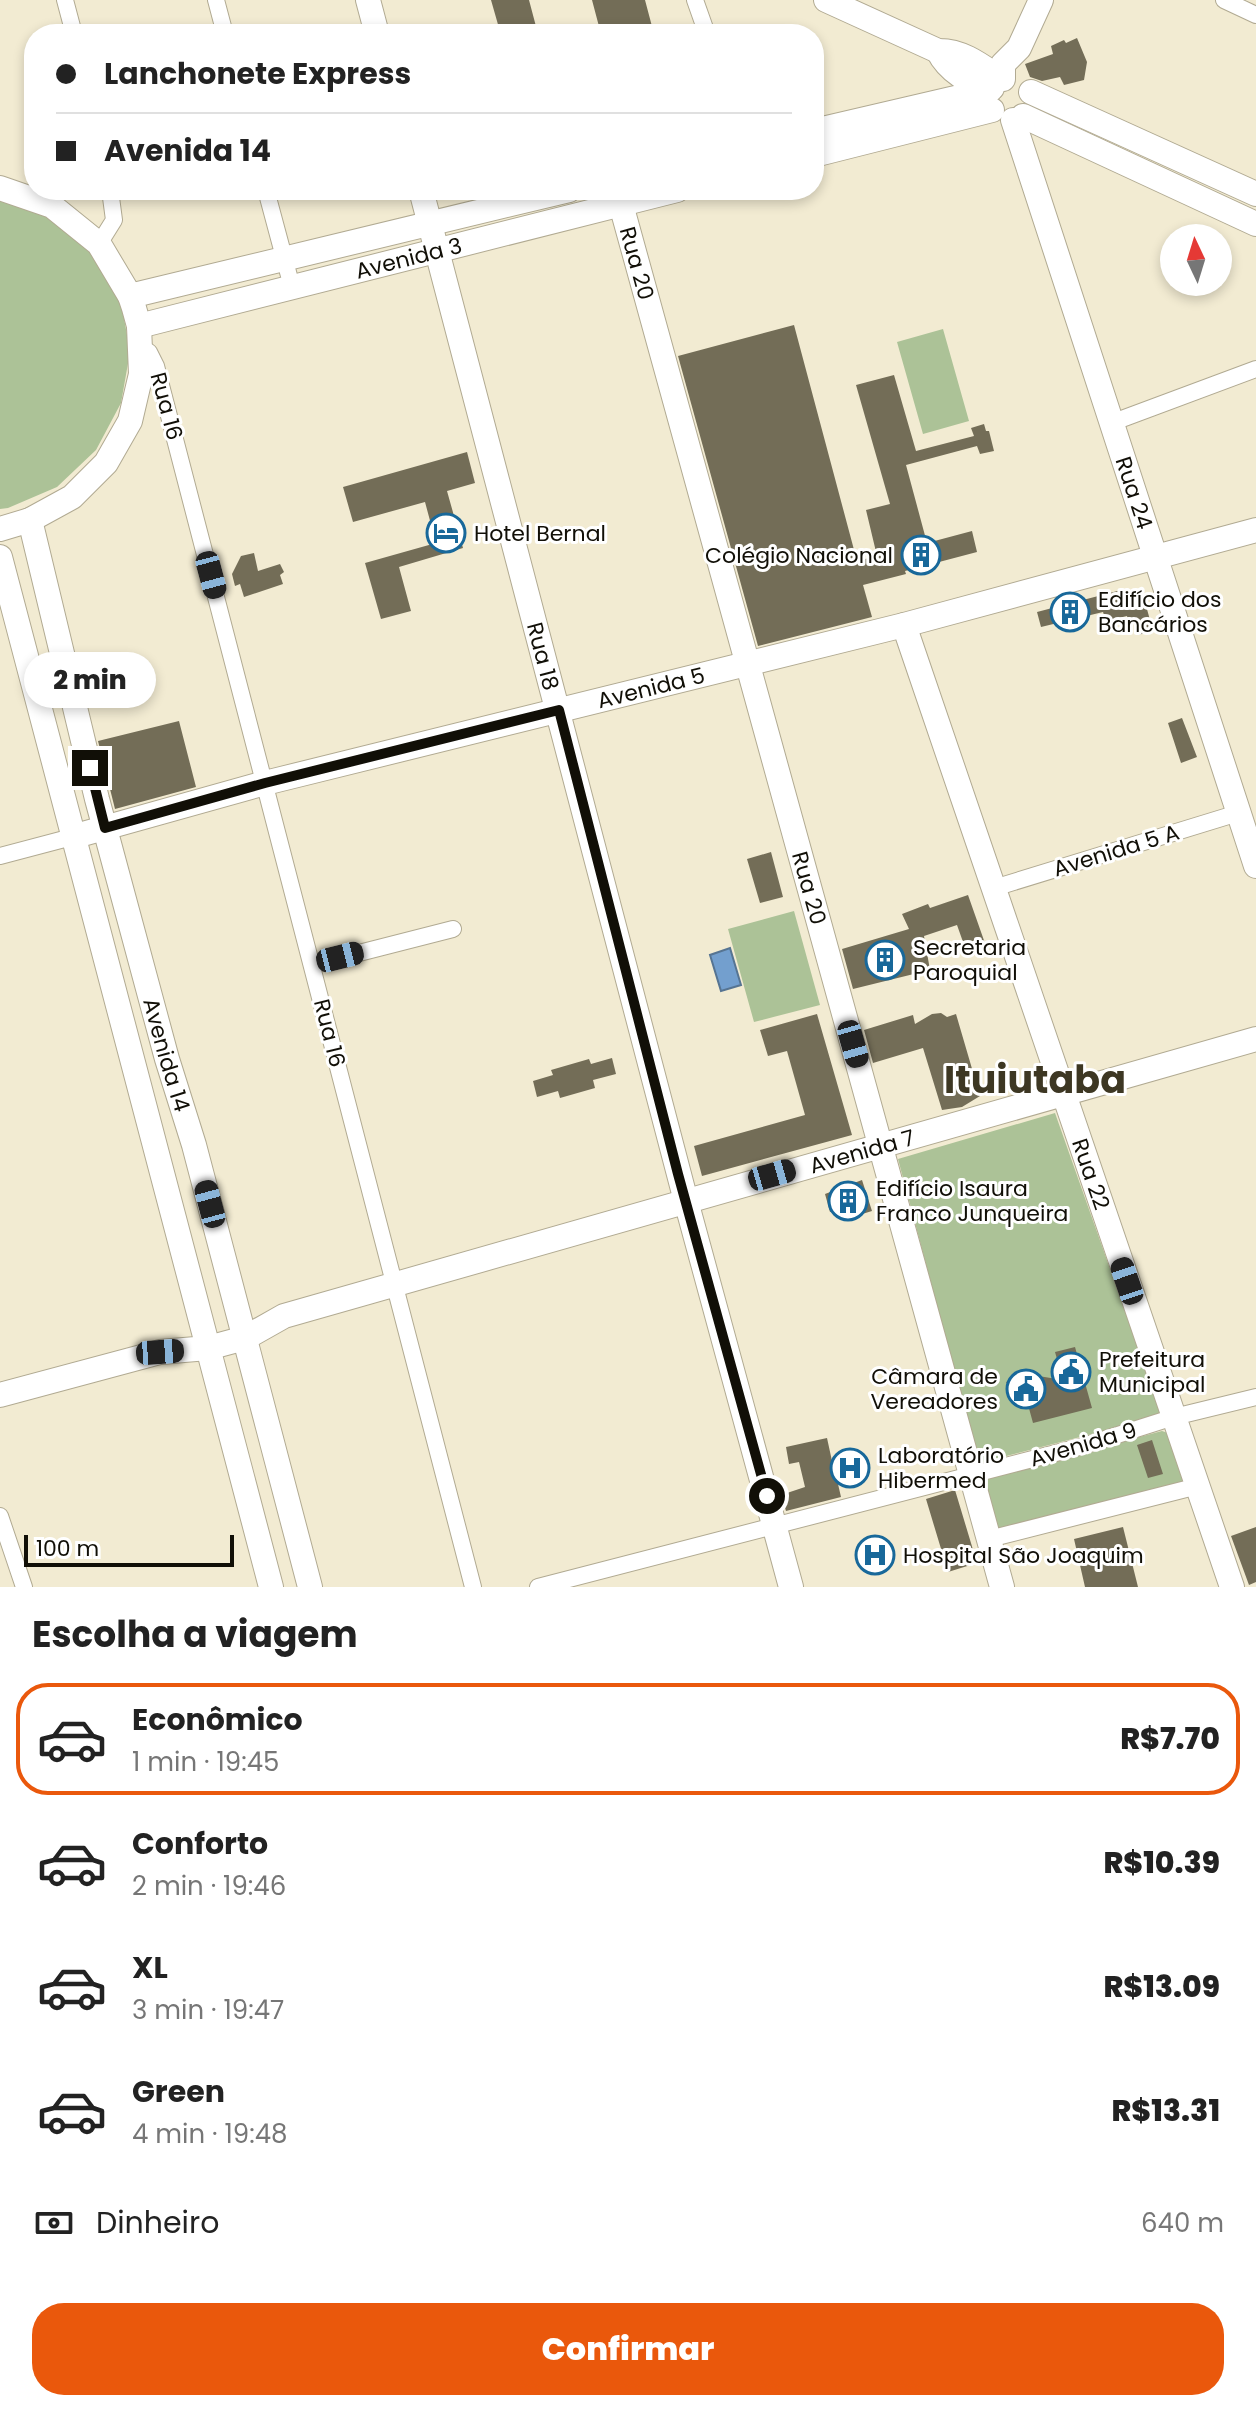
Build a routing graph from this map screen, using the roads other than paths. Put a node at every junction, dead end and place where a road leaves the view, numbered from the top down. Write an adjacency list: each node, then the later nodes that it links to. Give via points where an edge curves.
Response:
1 (65, 0): 9 (street)
2 (216, 0): 10 (street)
3 (368, 0): 11 (street)
4 (695, 0): 12 (street)
5 (826, 0): 13 (street, via 938,51 968,58)
6 (1041, 0): 13 (street, via 1019,48 1003,64)
7 (1224, 0): 8 (street)
8 (1256, 15)
9 (71, 24)
10 (222, 24)
11 (374, 24)
12 (703, 24)
13 (1007, 95): 14 (street); 15 (street); 17 (street); 27 (street); 35 (street, Rua 24)
14 (824, 129)
15 (824, 152)
16 (0, 188): 18 (street)
17 (1256, 194)
18 (24, 196)
19 (35, 200): 28 (street, via 52,206)
20 (111, 200): 28 (street, via 114,220)
21 (269, 200): 30 (street)
22 (424, 200): 26 (street, Rua 18)
23 (528, 200): 26 (street, Avenida 3)
24 (610, 200): 29 (street, Avenida 3)
25 (621, 200): 42 (street, Rua 20)
26 (430, 224): 29 (street, Rua 18); 30 (street, Avenida 3)
27 (1256, 224)
28 (99, 244): 32 (street)
29 (437, 251): 31 (street, Avenida 3); 43 (street, Rua 18)
30 (285, 259): 31 (street); 32 (street, Avenida 3)
31 (292, 287): 33 (street, Avenida 3)
32 (130, 296): 33 (street)
33 (139, 337): 36 (street, via 141,374 130,421 106,463 72,497); 44 (street, Rua 16, via 156,366)
34 (1256, 369): 35 (street)
35 (1111, 423): 40 (street, Rua 24)
36 (30, 520): 37 (street); 46 (street, Avenida 14)
37 (0, 529)
38 (1256, 530): 40 (street, Avenida 5)
39 (0, 557): 47 (street, Avenida 14)
40 (1155, 558): 41 (street, Avenida 5); 45 (street, Rua 24)
41 (904, 625): 42 (street, Avenida 5); 50 (street, Rua 22)
42 (748, 663): 43 (street, Avenida 5); 59 (street, Rua 20)
43 (559, 710): 44 (street, Avenida 5); 60 (street, Rua 18)
44 (265, 783): 46 (street, Avenida 5); 52 (street, Rua 16)
45 (1238, 813): 49 (street, Rua 24); 50 (street, Avenida 5 A)
46 (105, 828): 47 (street, Avenida 5); 54 (street, Avenida 14)
47 (72, 837): 48 (street, Avenida 5); 55 (street, Avenida 14)
48 (0, 856)
49 (1256, 866)
50 (994, 888): 57 (street, Rua 22)
51 (453, 929): 52 (street)
52 (312, 965): 61 (street, Rua 16)
53 (1256, 1039): 57 (street, Avenida 7)
54 (167, 1059): 55 (street, via 154,1073); 56 (street, Avenida 14)
55 (134, 1067): 58 (street, Avenida 14)
56 (177, 1093): 58 (street, via 156,1087); 62 (street, Avenida 14)
57 (1062, 1093): 59 (street, Avenida 7); 69 (street, Rua 22)
58 (141, 1098): 63 (street, Avenida 14)
59 (881, 1144): 60 (street, Avenida 7); 70 (street, Rua 20)
60 (686, 1201): 61 (street, Avenida 7); 73 (street, Rua 18)
61 (394, 1285): 64 (street, Avenida 7); 78 (street, Rua 16)
62 (233, 1294): 63 (street, via 218,1309 205,1309); 64 (street, Avenida 14)
63 (202, 1327): 64 (street, Avenida 7); 66 (street, Avenida 14); 67 (street, Avenida 7, via 160,1352)
64 (243, 1328): 65 (street, Avenida 14)
65 (252, 1368): 66 (street, via 241,1359 226,1359); 77 (street, Avenida 14)
66 (216, 1378): 76 (street, Avenida 14)
67 (0, 1395)
68 (1256, 1397): 69 (street, Avenida 9)
69 (1174, 1417): 70 (street, Avenida 9); 71 (street, Rua 22)
70 (972, 1474): 73 (street, Avenida 9); 74 (street, Rua 20)
71 (1198, 1486): 74 (street); 82 (street, Rua 22)
72 (0, 1516): 75 (street)
73 (775, 1525): 79 (street, Avenida 9); 80 (street, Rua 18)
74 (989, 1539): 81 (street, Rua 20)
75 (24, 1587)
76 (271, 1587)
77 (310, 1587)
78 (473, 1587)
79 (538, 1587)
80 (791, 1587)
81 (1002, 1587)
82 (1232, 1587)

